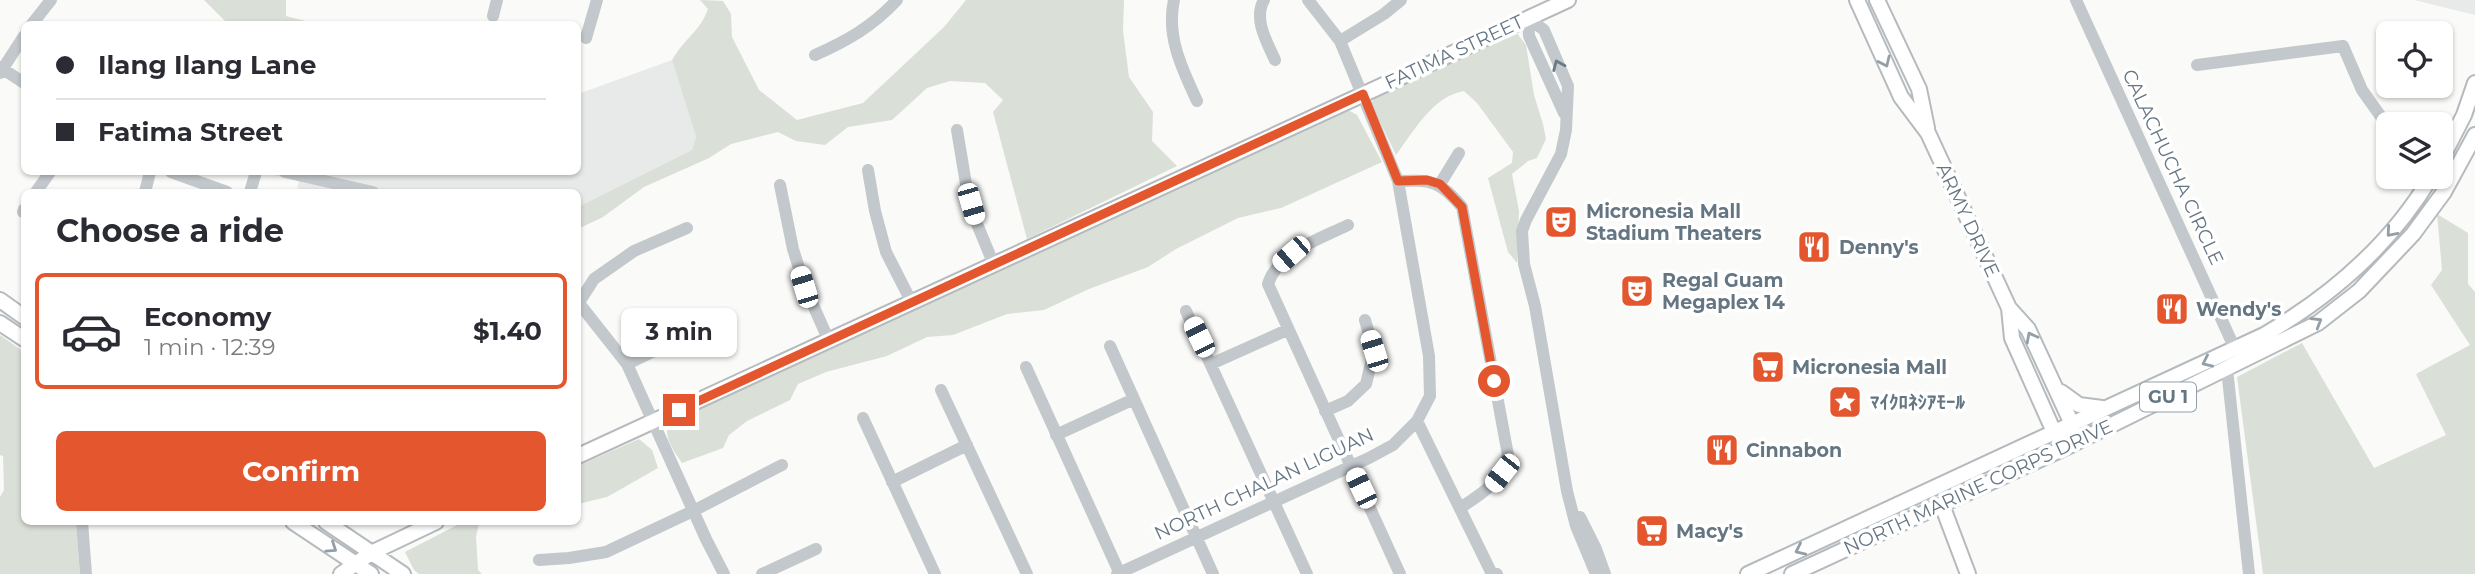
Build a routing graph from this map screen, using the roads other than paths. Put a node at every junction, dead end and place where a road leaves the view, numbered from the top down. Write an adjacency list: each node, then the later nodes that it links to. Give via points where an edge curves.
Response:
1 (51, 0): 15 (street)
2 (497, 0): 13 (street)
3 (597, 0): 16 (street)
4 (897, 0): 19 (street, via 878,20)
5 (1174, 0): 26 (street, via 1172,38)
6 (1264, 0): 20 (street, via 1261,27)
7 (1308, 0): 18 (street, NORTH CHALAN LIGUAN)
8 (1401, 0): 18 (street)
9 (1568, 0): 14 (main road, FATIMA STREET)
10 (1857, 0): 29 (main road, ARMY DRIVE, one-way to 29, via 1901,97)
11 (1877, 0): 29 (main road, ARMY DRIVE, via 1919,89)
12 (2076, 0): 60 (street, CALACHUCHA CIRCLE)
13 (493, 16)
14 (1528, 18): 25 (main road, FATIMA STREET); 82 (street, via 1544,30 1568,86 1561,154 1526,220 1521,246)
15 (34, 21)
16 (586, 38)
17 (21, 40): 22 (street)
18 (1339, 41): 25 (street, NORTH CHALAN LIGUAN)
19 (815, 55)
20 (1275, 60)
21 (2197, 65): 27 (street, via 2343,46 2362,90)
22 (1, 70): 23 (street)
23 (21, 81)
24 (2475, 83): 31 (main road)
25 (1363, 94): 36 (street, NORTH CHALAN LIGUAN); 44 (main road, FATIMA STREET)
26 (1197, 101)
27 (2378, 112)
28 (957, 130): 44 (street, via 967,190)
29 (1928, 133): 49 (main road, ARMY DRIVE)
30 (2475, 135): 64 (main road, NORTH MARINE CORPS DRIVE / GU 1, one-way to 30, via 2318,323 2359,291 2428,215)
31 (2453, 137)
32 (1459, 153): 37 (street)
33 (867, 170): 47 (street, via 886,252)
34 (179, 175): 39 (street)
35 (298, 175): 40 (street)
36 (1398, 181): 37 (street); 71 (street, NORTH CHALAN LIGUAN, via 1429,356 1430,396)
37 (1440, 184): 85 (street, via 1462,207 1508,455 1490,488)
38 (780, 185): 58 (street, via 804,287)
39 (219, 189)
40 (360, 189)
41 (2420, 189): 50 (main road, GU 1, one-way to 50, via 2381,243)
42 (1348, 225): 56 (street, via 1291,254 1272,271 1268,284)
43 (687, 228): 45 (street, via 634,251 594,279)
44 (994, 265): 47 (main road, FATIMA STREET)
45 (581, 298)
46 (0, 300): 52 (main road)
47 (912, 303): 58 (main road, FATIMA STREET)
48 (581, 307): 61 (street)
49 (2009, 308): 65 (main road, ARMY DRIVE, one-way to 49, via 2028,329); 74 (main road, ARMY DRIVE, via 2012,338)
50 (2307, 308): 60 (main road, GU 1); 64 (street, via 2284,330 2244,353)
51 (1186, 311): 62 (street)
52 (21, 315)
53 (1364, 320): 69 (street, via 1374,351 1366,384 1348,401)
54 (714, 322): 61 (street)
55 (0, 323): 57 (main road)
56 (1287, 330): 62 (street); 69 (street)
57 (21, 337)
58 (830, 341): 72 (main road, FATIMA STREET)
59 (1110, 346): 67 (street)
60 (2235, 349): 68 (main road, GU 1, one-way to 68)
61 (627, 364): 72 (street)
62 (1211, 364): 83 (street)
63 (1026, 367): 75 (street)
64 (2227, 369): 77 (main road, NORTH MARINE CORPS DRIVE / GU 1); 115 (street)
65 (2052, 379): 68 (main road, via 2064,396 2079,405); 73 (main road, ARMY DRIVE)
66 (941, 390): 76 (street)
67 (1134, 399): 75 (street); 91 (street)
68 (2110, 406): 73 (main road, GU 1)
69 (1325, 411): 80 (street)
70 (863, 418): 81 (street)
71 (1417, 421): 80 (street, NORTH CHALAN LIGUAN, via 1393,445); 85 (street)
72 (653, 422): 78 (main road, FATIMA STREET); 86 (street)
73 (2072, 424): 74 (main road, GU 1); 77 (main road, ARMY DRIVE)
74 (2054, 432): 77 (main road, ARMY DRIVE); 112 (main road, GU 1, one-way to 112)
75 (1056, 435): 105 (street)
76 (967, 445): 81 (street); 104 (street)
77 (2071, 445): 84 (main road, NORTH MARINE CORPS DRIVE / GU 1)
78 (581, 455)
79 (782, 465): 86 (street)
80 (1351, 467): 83 (street, NORTH CHALAN LIGUAN); 108 (street)
81 (892, 482): 103 (street)
82 (1567, 492): 110 (street); 111 (street)
83 (1273, 502): 91 (street, NORTH CHALAN LIGUAN); 107 (street)
84 (1942, 505): 113 (main road, NORTH MARINE CORPS DRIVE / GU 1); 114 (main road)
85 (1460, 508): 109 (street)
86 (695, 510): 94 (street, via 607,552); 101 (street)
87 (82, 525): 97 (street)
88 (298, 525): 95 (main road, one-way to 95)
89 (330, 525): 93 (main road)
90 (430, 525): 93 (main road)
91 (1196, 538): 105 (street, NORTH CHALAN LIGUAN); 106 (street)
92 (816, 550): 96 (street)
93 (371, 553): 95 (main road); 100 (main road)
94 (539, 560)
95 (355, 563): 98 (main road); 99 (main road)
96 (782, 570): 102 (street)
97 (86, 574)
98 (341, 574)
99 (371, 574)
100 (403, 574)
101 (724, 574)
102 (762, 574)
103 (935, 574)
104 (1027, 574)
105 (1119, 574)
106 (1213, 574)
107 (1307, 574)
108 (1401, 574)
109 (1497, 574)
110 (1596, 574)
111 (1605, 574)
112 (1748, 574)
113 (1792, 574)
114 (1968, 574)
115 (2249, 574)

